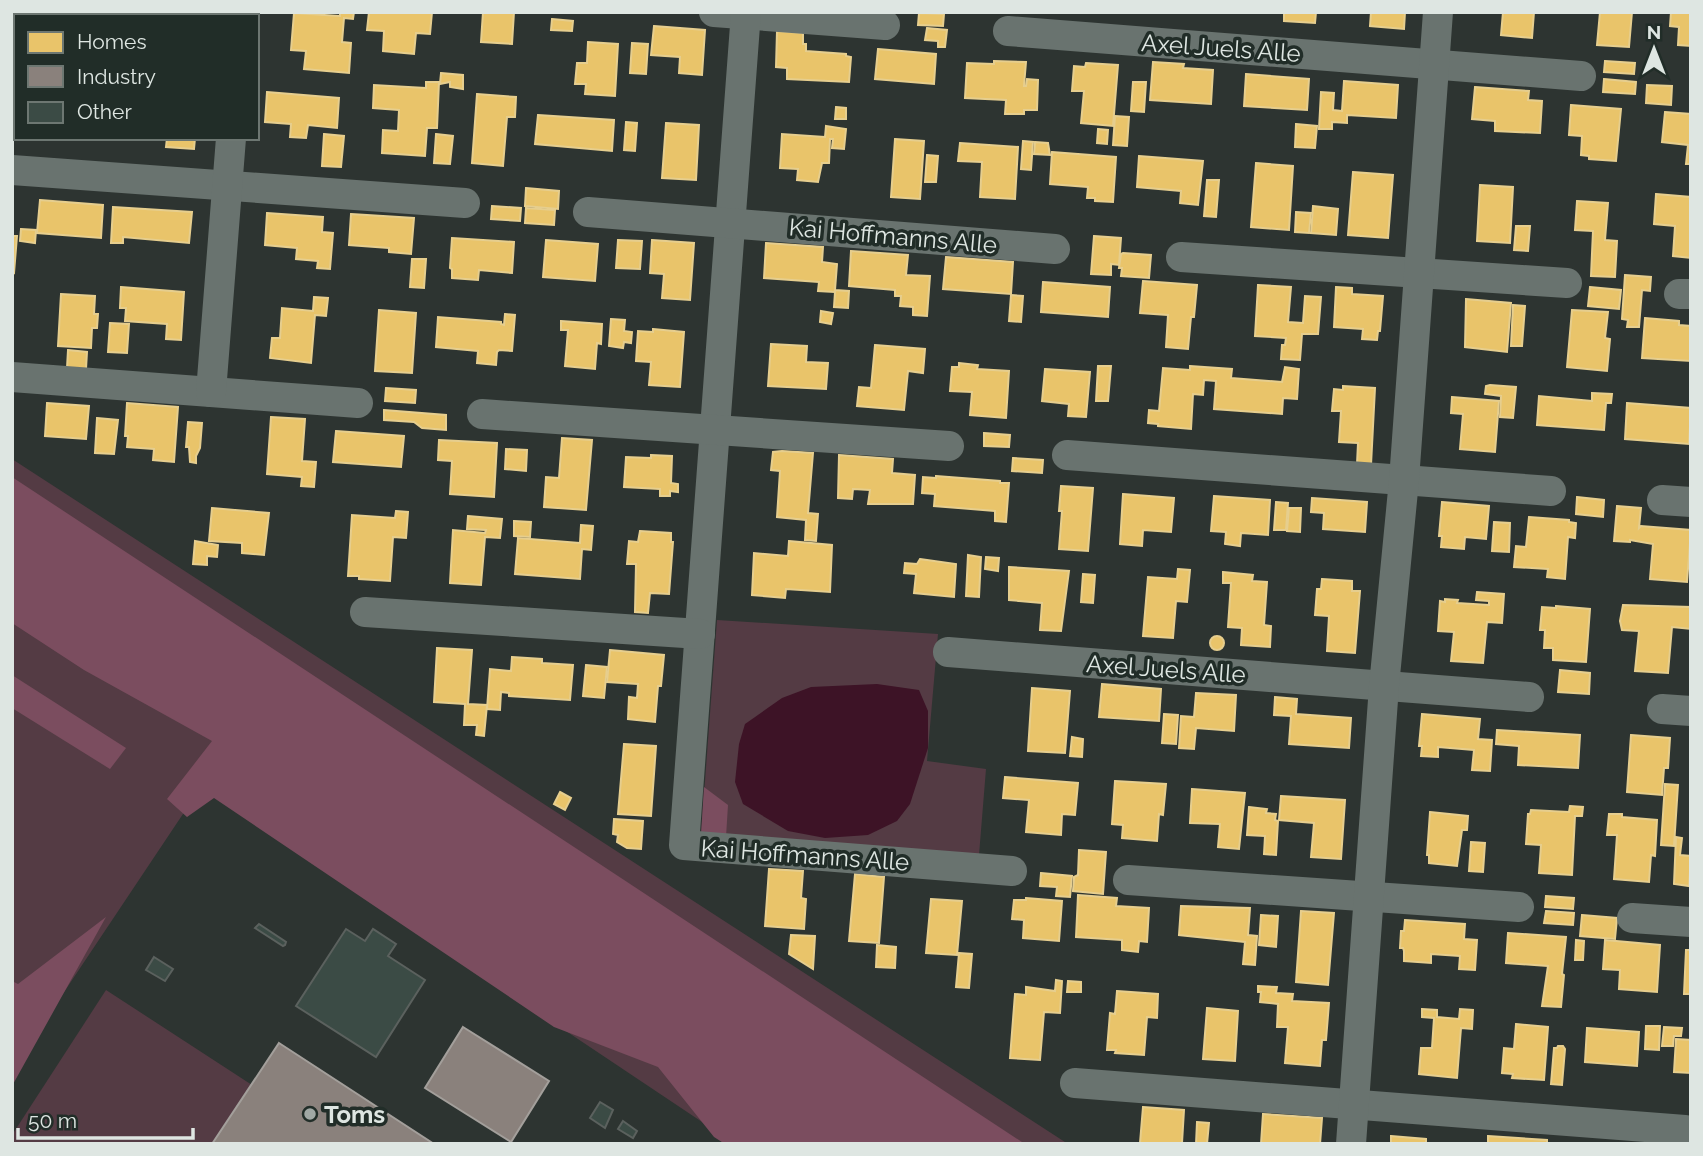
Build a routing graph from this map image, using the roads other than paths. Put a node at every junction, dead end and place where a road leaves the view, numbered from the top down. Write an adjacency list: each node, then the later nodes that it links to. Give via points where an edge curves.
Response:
1 (714, 12): 3 (street)
2 (1437, 12): 6 (street)
3 (746, 13): 4 (street); 13 (street, Kai Hoffmanns Alle)
4 (885, 25)
5 (1008, 31): 6 (street, Axel Juels Alle)
6 (1433, 65): 7 (street, Axel Juels Alle); 16 (street)
7 (1581, 76)
8 (231, 140): 10 (street)
9 (12, 170): 10 (street)
10 (227, 186): 11 (street); 19 (street)
11 (465, 203)
12 (588, 212): 13 (street, Kai Hoffmanns Alle)
13 (730, 224): 14 (street, Kai Hoffmanns Alle); 22 (street, Kai Hoffmanns Alle)
14 (1055, 249)
15 (1181, 257): 16 (street)
16 (1418, 274): 17 (street); 25 (street)
17 (1567, 283)
18 (12, 377): 19 (street)
19 (211, 392): 20 (street)
20 (358, 403)
21 (482, 414): 22 (street)
22 (715, 430): 23 (street); 28 (street, Kai Hoffmanns Alle)
23 (949, 446)
24 (1067, 455): 25 (street)
25 (1404, 480): 26 (street); 30 (street)
26 (1551, 491)
27 (365, 612): 28 (street)
28 (700, 634): 32 (street, Kai Hoffmanns Alle, via 684,845)
29 (948, 652): 30 (street, Axel Juels Alle)
30 (1384, 686): 31 (street, Axel Juels Alle); 34 (street)
31 (1529, 697)
32 (1012, 871)
33 (1128, 880): 34 (street)
34 (1369, 896): 35 (street); 39 (street)
35 (1519, 907)
36 (1632, 918): 37 (street)
37 (1691, 922)
38 (1075, 1083): 39 (street)
39 (1354, 1105): 40 (street); 41 (street)
40 (1685, 1130)
41 (1351, 1144)

